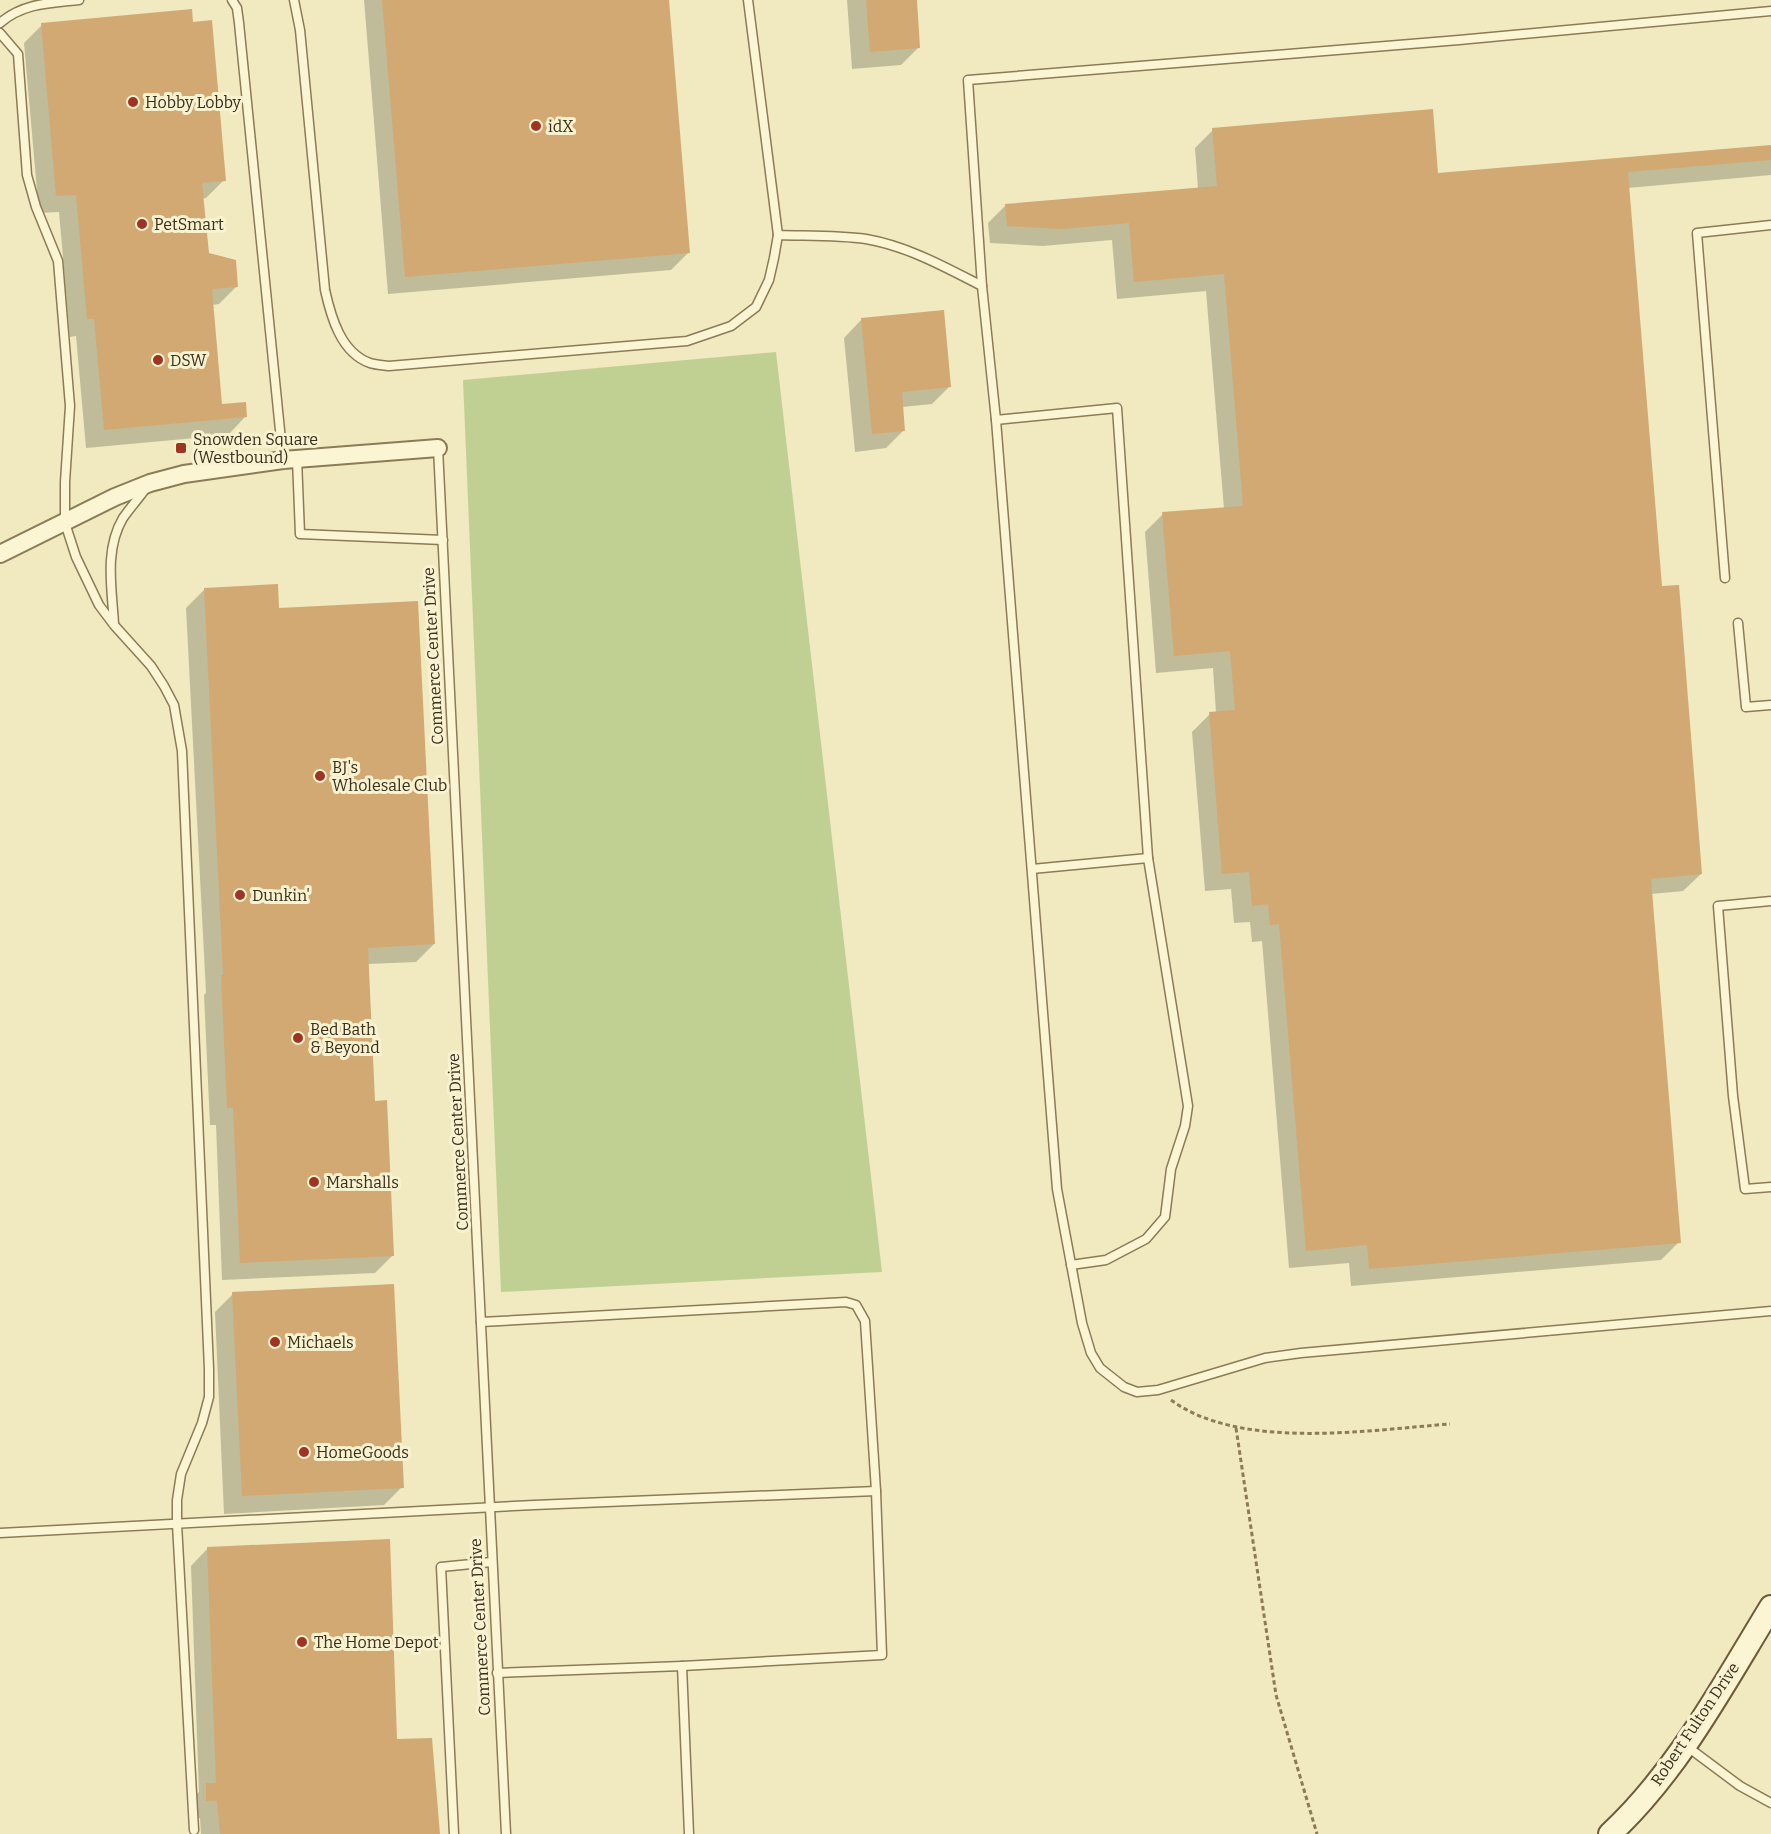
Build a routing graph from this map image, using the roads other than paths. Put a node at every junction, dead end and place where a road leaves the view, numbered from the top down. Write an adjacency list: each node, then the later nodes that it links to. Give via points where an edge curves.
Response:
1 (79, 0): 6 (lane, via 22,8)
2 (232, 0): 13 (lane, via 239,23)
3 (294, 0): 9 (lane, via 325,290 341,337 354,353 370,363 389,366 696,339 731,326 756,307 769,280)
4 (748, 0): 9 (lane)
5 (1771, 11): 10 (lane, via 968,81)
6 (0, 23)
7 (0, 33): 15 (lane, via 18,54 27,175 58,261 70,406)
8 (1771, 225): 18 (lane, via 1697,233)
9 (778, 236): 10 (lane, via 868,240 935,262)
10 (982, 286): 11 (lane)
11 (996, 420): 22 (lane, via 1117,408); 23 (lane)
12 (438, 448): 13 (street); 16 (lane, Commerce Center Drive)
13 (290, 460): 14 (street, via 184,474); 16 (lane, via 300,534)
14 (150, 483): 15 (street); 20 (lane, via 123,519 115,538 110,558)
15 (65, 523): 17 (street); 20 (lane, via 86,580)
16 (443, 540): 28 (lane, Commerce Center Drive)
17 (0, 554)
18 (1725, 578)
19 (1738, 623): 21 (lane, via 1746,707)
20 (114, 625): 31 (lane, via 164,686 174,705 182,751 209,1397 181,1474)
21 (1771, 705)
22 (1148, 858): 23 (lane); 26 (lane, via 1188,1106 1185,1126 1171,1169 1165,1217 1146,1239 1106,1260)
23 (1032, 869): 26 (lane, via 1057,1189)
24 (1771, 901): 25 (lane, via 1718,906 1733,1096 1745,1189)
25 (1771, 1187)
26 (1071, 1264): 27 (lane, via 1090,1353 1100,1368 1137,1392 1158,1390 1265,1358 1301,1353)
27 (1771, 1311)
28 (482, 1322): 29 (lane, via 846,1302 856,1305 865,1321); 30 (lane, Commerce Center Drive)
29 (876, 1491): 30 (lane); 35 (lane, via 882,1655)
30 (490, 1508): 31 (lane); 33 (lane, Commerce Center Drive)
31 (177, 1524): 32 (lane); 39 (lane)
32 (0, 1533)
33 (492, 1562): 36 (lane, Commerce Center Drive); 40 (lane, via 441,1567)
34 (1771, 1607): 37 (street, Robert Fulton Drive)
35 (682, 1666): 36 (lane); 42 (lane)
36 (497, 1673): 41 (lane, Commerce Center Drive)
37 (1685, 1745): 38 (lane, via 1740,1786); 43 (street, Robert Fulton Drive)
38 (1771, 1803)
39 (194, 1830)
40 (454, 1834)
41 (506, 1834)
42 (689, 1834)
43 (1610, 1834)

